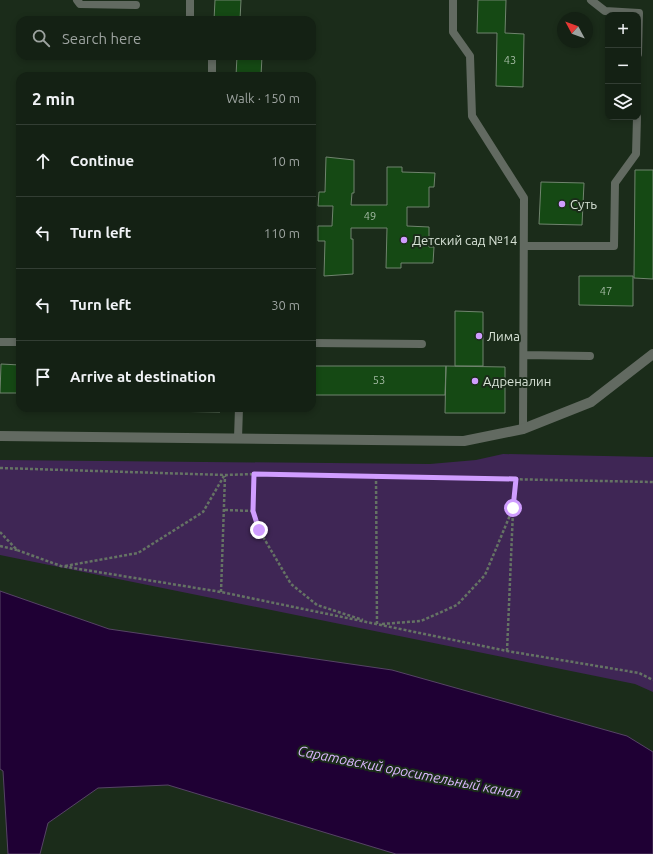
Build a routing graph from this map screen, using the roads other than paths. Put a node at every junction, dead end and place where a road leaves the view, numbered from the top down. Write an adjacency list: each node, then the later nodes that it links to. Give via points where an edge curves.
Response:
1 (77, 0): 5 (lane, via 80,4)
2 (190, 0): 6 (lane)
3 (453, 0): 11 (lane, via 453,32 470,56 472,116 524,198)
4 (591, 0): 7 (lane, via 605,11 639,12)
5 (136, 5)
6 (190, 16)
7 (638, 48)
8 (212, 60): 9 (lane)
9 (212, 72)
10 (637, 120): 11 (lane, via 636,154 615,183 614,246)
11 (524, 246): 17 (lane)
12 (0, 342): 13 (lane)
13 (16, 342)
14 (316, 343): 15 (lane)
15 (422, 344)
16 (653, 354): 20 (street, via 591,402)
17 (524, 355): 18 (lane); 20 (lane)
18 (590, 356)
19 (239, 412): 22 (lane)
20 (523, 429): 22 (street, via 464,441)
21 (0, 436): 22 (street)
22 (238, 438)

